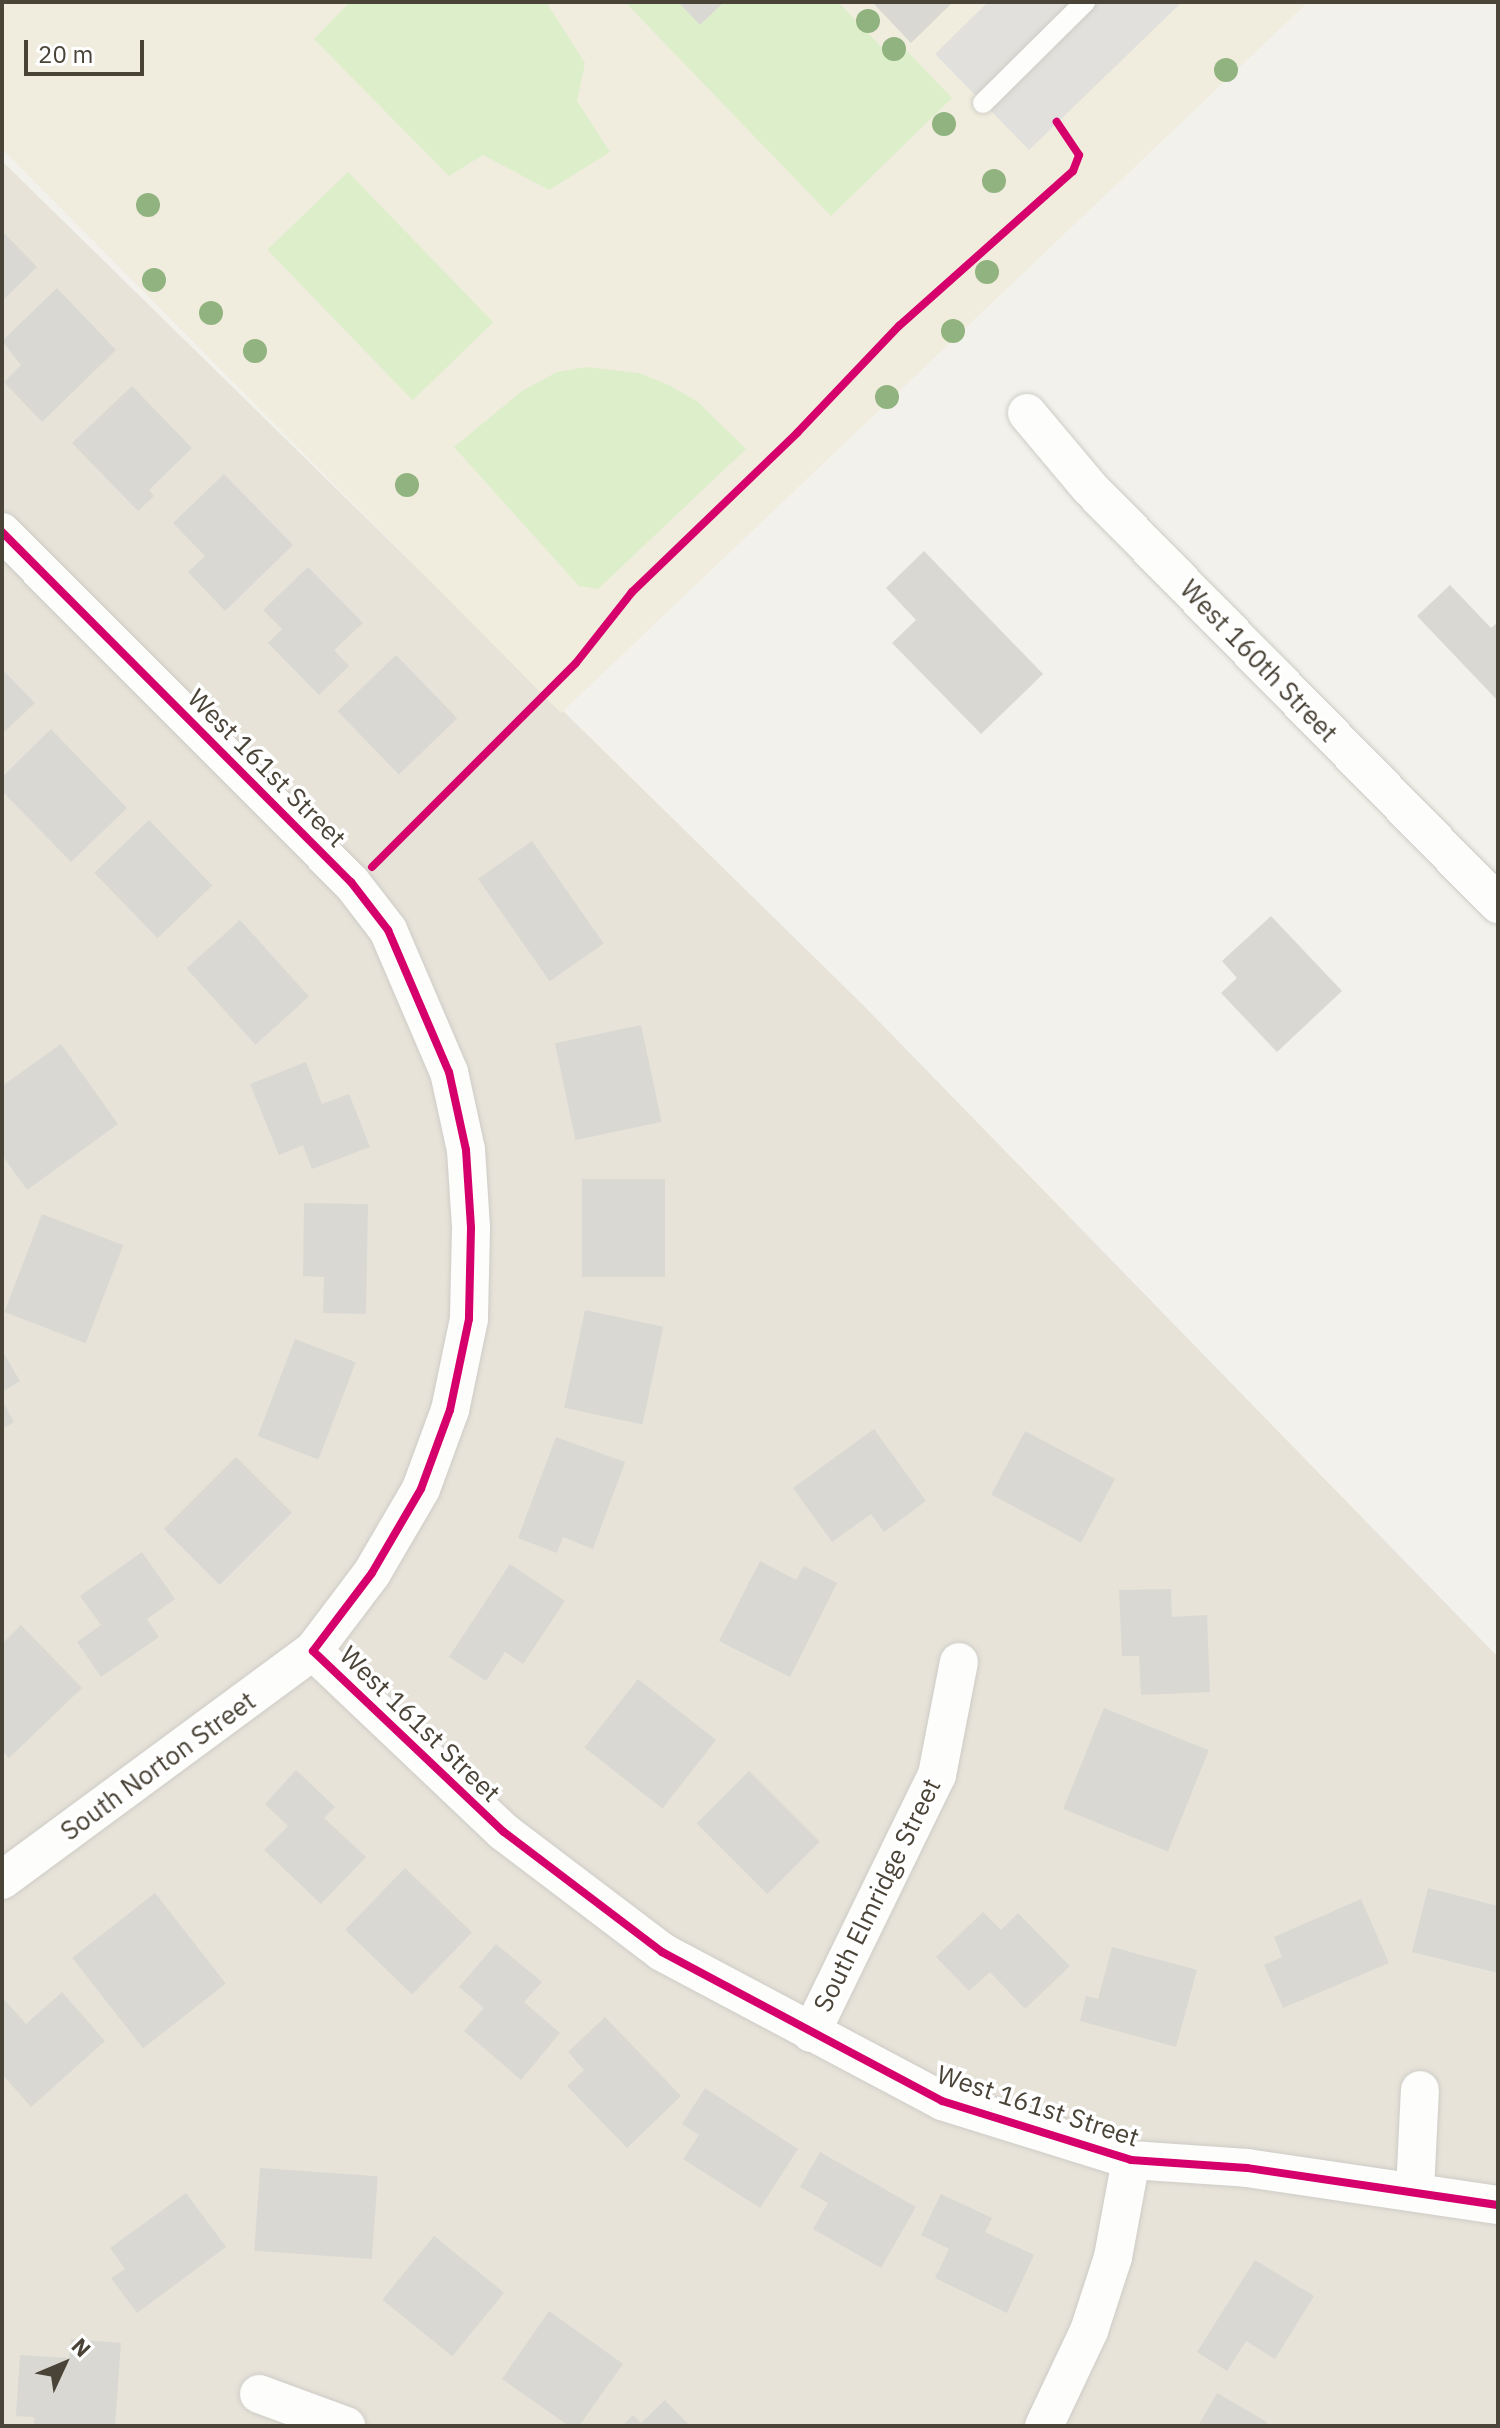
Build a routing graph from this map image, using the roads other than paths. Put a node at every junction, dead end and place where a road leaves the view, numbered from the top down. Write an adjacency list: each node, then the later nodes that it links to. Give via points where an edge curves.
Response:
1 (1085, 2): 2 (lane)
2 (983, 103)
3 (1027, 413): 5 (street, West 160th Street, via 1090,488)
4 (2, 532): 6 (street, West 161st Street, via 351,882 388,930 449,1072 466,1150 471,1228 469,1319 450,1410 421,1489 372,1573)
5 (1498, 904)
6 (313, 1651): 8 (street, South Norton Street); 9 (street, West 161st Street, via 504,1832 662,1952)
7 (959, 1662): 9 (street, South Elmridge Street, via 937,1775)
8 (2, 1880)
9 (811, 2033): 11 (street, West 161st Street, via 942,2101)
10 (1420, 2090): 12 (street)
11 (1131, 2160): 12 (street, West 161st Street, via 1247,2168); 16 (street, via 1108,2272 1089,2331)
12 (1415, 2191): 13 (street, West 161st Street)
13 (1498, 2205)
14 (259, 2394): 15 (street)
15 (346, 2426)
16 (1044, 2426)

